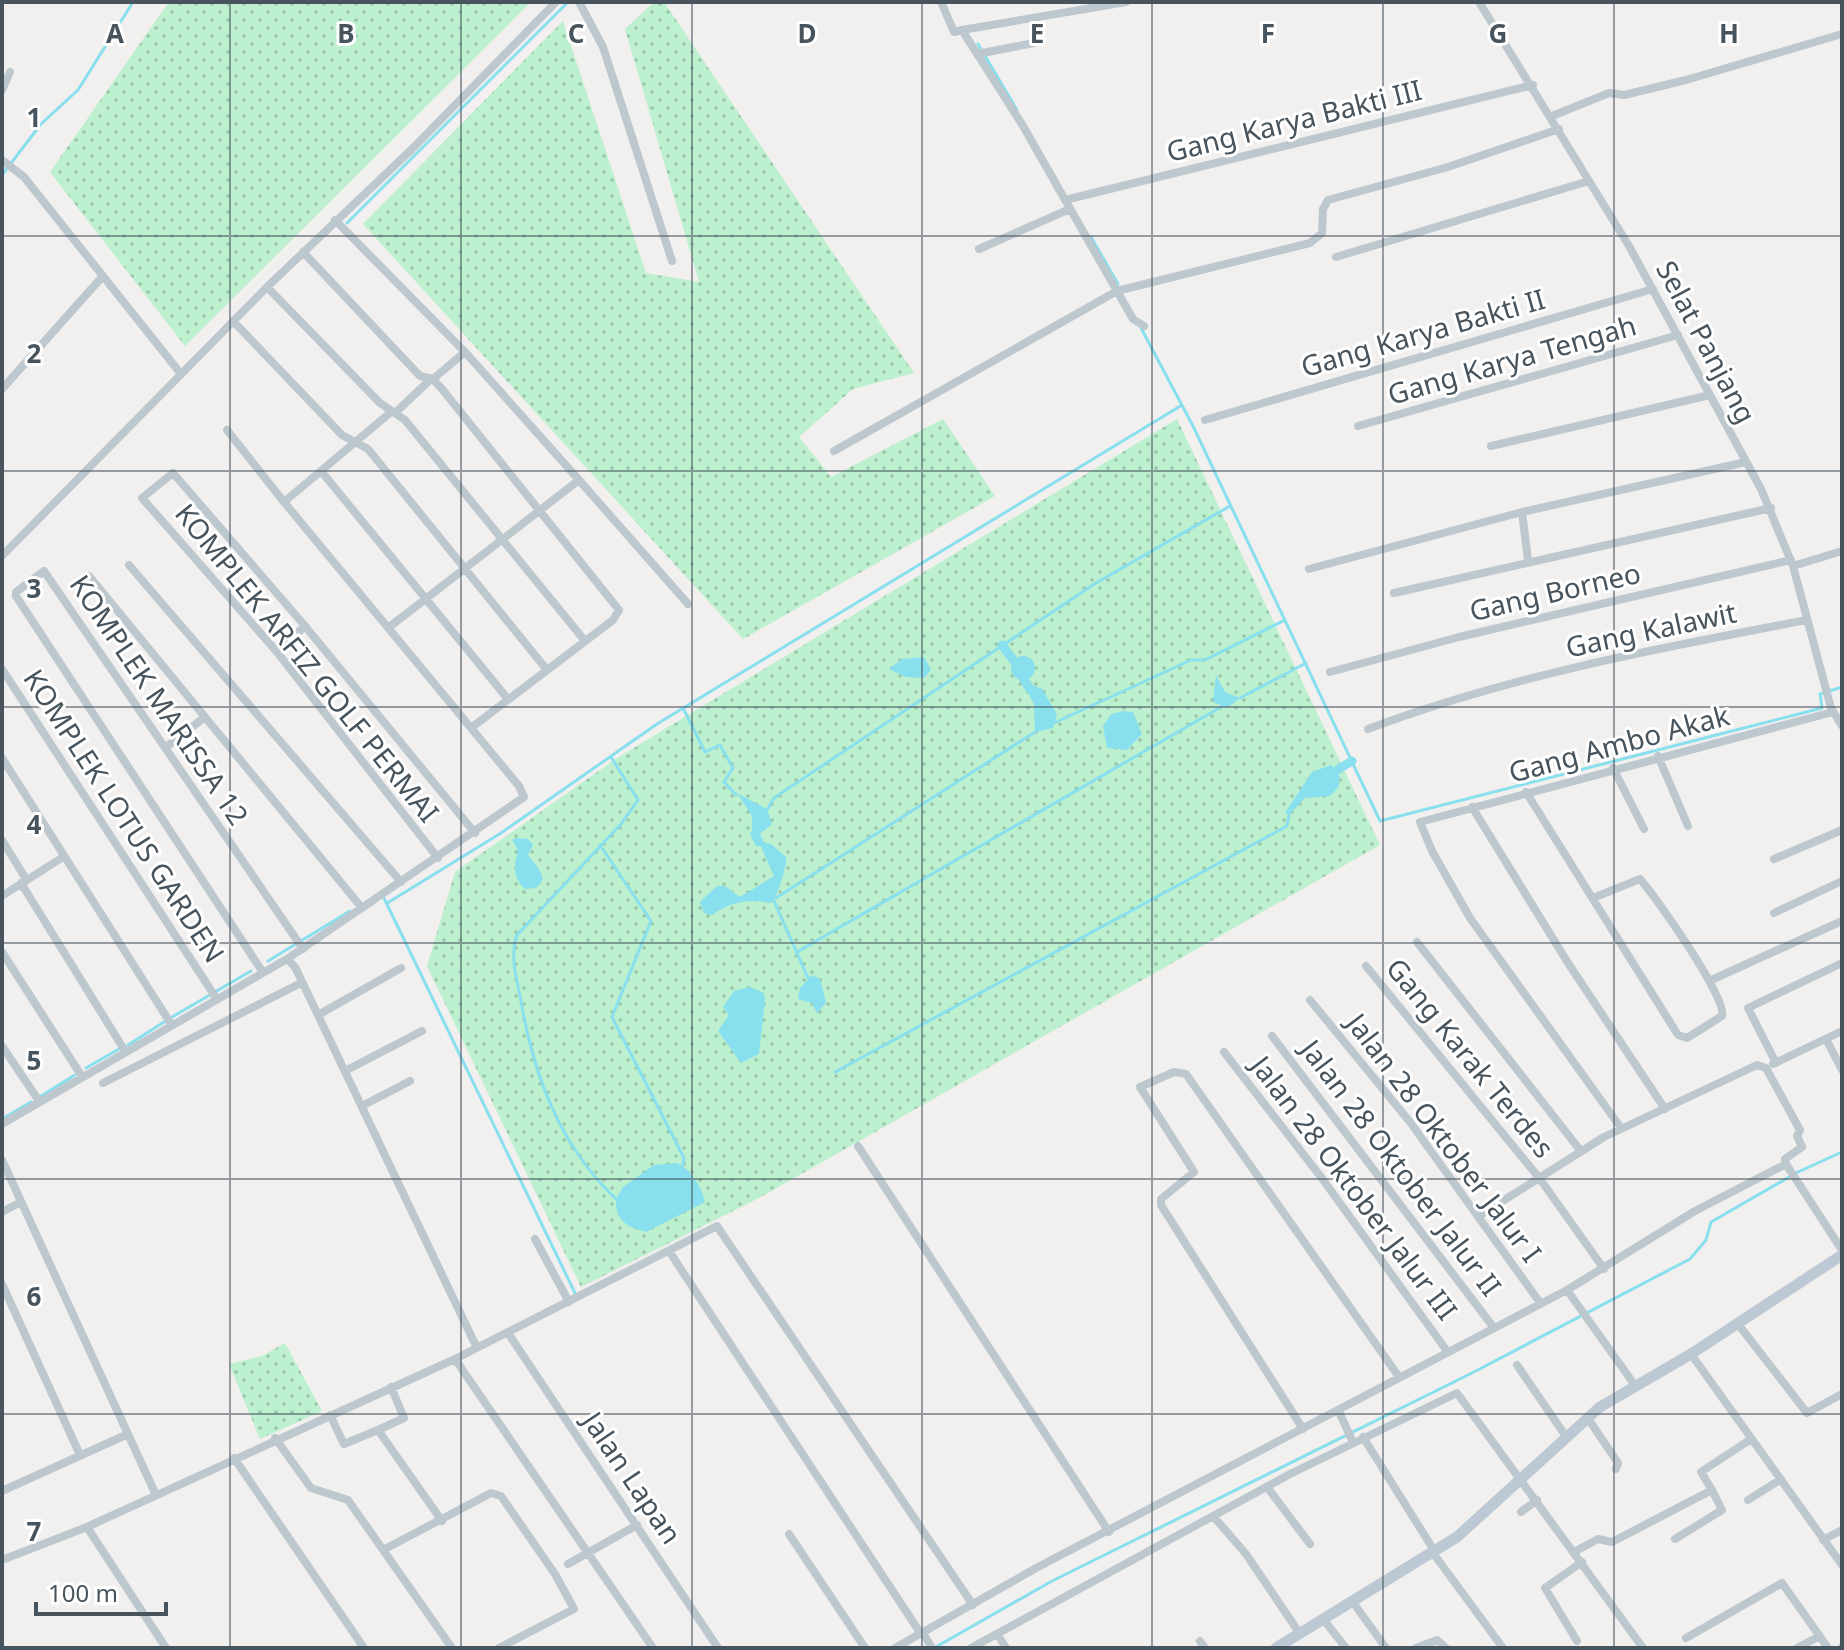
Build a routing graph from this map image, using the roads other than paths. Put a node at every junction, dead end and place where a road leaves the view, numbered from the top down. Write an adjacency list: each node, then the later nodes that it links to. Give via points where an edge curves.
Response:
1 (556, 2): 18 (street)
2 (579, 2): 22 (street, via 603,47)
3 (941, 2): 6 (street, via 954,32)
4 (1126, 2): 6 (street)
5 (1479, 2): 11 (street, Selat Panjang)
6 (962, 30): 9 (street)
7 (1842, 34): 13 (street, via 1686,80 1624,95 1611,92)
8 (1034, 43): 9 (street)
9 (982, 54): 17 (street)
10 (10, 72): 12 (street)
11 (1533, 85): 13 (street, Selat Panjang); 17 (street, Gang Karya Bakti III)
12 (2, 90)
13 (1552, 116): 14 (street, Selat Panjang)
14 (1559, 129): 16 (street, Selat Panjang); 26 (street, via 1328,200 1322,233 1310,243)
15 (2, 160): 23 (street, via 18,170)
16 (1589, 181): 21 (street); 25 (street, Selat Panjang)
17 (1069, 202): 19 (street, Gang Karya Bakti III); 26 (street)
18 (335, 220): 20 (street); 30 (street)
19 (979, 249)
20 (303, 252): 24 (street); 32 (street, via 407,363 425,380)
21 (1336, 257)
22 (672, 261)
23 (102, 277): 31 (street); 33 (street)
24 (267, 287): 27 (street); 35 (street)
25 (1653, 289): 29 (street, Selat Panjang); 36 (street, Gang Karya Bakti II)
26 (1117, 291): 28 (street, via 1135,322); 41 (street)
27 (233, 321): 31 (street); 39 (street)
28 (1144, 326)
29 (1678, 335): 34 (street, Selat Panjang); 37 (street, Gang Karya Tengah)
30 (465, 352): 32 (street); 44 (street)
31 (181, 374): 51 (street)
32 (432, 379): 35 (street); 47 (street)
33 (2, 389)
34 (1710, 395): 40 (street); 42 (street, Selat Panjang)
35 (393, 412): 39 (street); 49 (street, via 417,433)
36 (1205, 420)
37 (1358, 426)
38 (227, 430): 45 (street)
39 (356, 444): 43 (street); 55 (street, via 368,449)
40 (1491, 446)
41 (834, 451)
42 (1746, 462): 46 (street, Selat Panjang); 48 (street)
43 (321, 471): 45 (street); 59 (street)
44 (579, 480): 47 (street); 60 (street)
45 (284, 502): 63 (street)
46 (1771, 508): 52 (street); 53 (street, Selat Panjang)
47 (540, 511): 49 (street); 64 (street, via 619,610)
48 (1522, 512): 52 (street); 56 (street)
49 (502, 540): 55 (street); 64 (street)
50 (1842, 551): 53 (street, Gang Borneo)
51 (2, 556)
52 (1528, 560): 58 (street)
53 (1792, 563): 61 (street, Selat Panjang); 68 (street, Gang Borneo, via 1459,637)
54 (129, 565): 92 (street)
55 (464, 569): 59 (street); 67 (street)
56 (1309, 569)
57 (89, 576): 72 (street)
58 (1394, 593)
59 (426, 598): 63 (street); 69 (street)
60 (688, 604)
61 (1807, 620): 71 (street, Selat Panjang); 75 (street, Gang Kalawit, via 1505,685)
62 (305, 626): 65 (street); 65 (street, KOMPLEK ARFIZ GOLF PERMAI, via 173,473 142,498); 85 (street)
63 (388, 628): 74 (street)
64 (585, 641): 67 (street)
65 (277, 652): 88 (street, KOMPLEK ARFIZ GOLF PERMAI)
66 (2, 669): 108 (street, KOMPLEK LOTUS GARDEN)
67 (547, 670): 69 (street)
68 (1330, 672)
69 (507, 698): 74 (street)
70 (1842, 704): 71 (street, Gang Ambo Akak)
71 (1832, 710): 73 (street, Selat Panjang); 77 (street, Gang Ambo Akak)
72 (205, 717): 76 (street); 95 (street)
73 (1842, 726)
74 (471, 728): 85 (street, via 524,795)
75 (1368, 729)
76 (165, 748): 99 (street, KOMPLEK MARISSA 12); 105 (street, KOMPLEK MARISSA 12, via 44,571 37,573 16,596)
77 (1658, 756): 79 (street, Gang Ambo Akak); 82 (street)
78 (2, 758): 87 (street)
79 (1613, 768): 80 (street, Gang Ambo Akak); 83 (street)
80 (1526, 792): 81 (street, Gang Ambo Akak); 94 (street)
81 (1472, 807): 128 (street); 130 (street, Gang Ambo Akak, via 1420,824 1476,927)
82 (1688, 826)
83 (1644, 829)
84 (1842, 830): 89 (street)
85 (475, 833): 88 (street)
86 (2, 840): 90 (street)
87 (63, 857): 90 (street); 111 (street)
88 (438, 858): 92 (street)
89 (1774, 859)
90 (24, 881): 93 (street); 117 (street)
91 (1842, 881): 96 (street)
92 (401, 882): 95 (street)
93 (2, 896)
94 (1593, 898): 106 (street, via 1640,879); 106 (street, via 1682,1038 1724,1013)
95 (362, 908): 99 (street)
96 (1774, 913)
97 (1842, 921): 106 (street)
98 (1417, 942): 132 (street)
99 (300, 945): 101 (street)
100 (2, 952): 123 (street)
101 (287, 959): 105 (street); 107 (street)
102 (1842, 963): 119 (street, via 1748,1008)
103 (1366, 966): 135 (street, Gang Karak Terdes)
104 (401, 968): 110 (street)
105 (262, 971): 108 (street)
106 (1709, 981)
107 (301, 983): 110 (street); 125 (street)
108 (216, 998): 111 (street)
109 (1310, 1000): 138 (street, Jalan 28 Oktober Jalur I)
110 (318, 1015): 122 (street)
111 (171, 1024): 117 (street)
112 (422, 1031): 122 (street)
113 (1842, 1031): 115 (street)
114 (1272, 1036): 148 (street, Jalan 28 Oktober Jalur II)
115 (1826, 1039): 119 (street); 121 (street)
116 (2, 1046): 126 (street)
117 (125, 1051): 123 (street)
118 (1224, 1052): 151 (street, Jalan 28 Oktober Jalur III)
119 (1776, 1063): 120 (street)
120 (1766, 1068): 128 (street, via 1757,1065); 134 (street, via 1800,1130 1802,1147 1785,1159)
121 (1842, 1070)
122 (345, 1071): 127 (street)
123 (81, 1075): 126 (street)
124 (410, 1081): 127 (street)
125 (103, 1083)
126 (39, 1101): 129 (street)
127 (362, 1106): 150 (street)
128 (1665, 1109): 130 (street)
129 (2, 1124)
130 (1621, 1128): 132 (street)
131 (858, 1146): 187 (street)
132 (1580, 1150): 135 (street)
133 (2, 1160): 136 (street)
134 (1787, 1168): 141 (street); 142 (street, via 1695,1211)
135 (1540, 1179): 138 (street); 142 (street, Gang Karak Terdes)
136 (21, 1202): 137 (street); 164 (street)
137 (2, 1212)
138 (1479, 1216): 146 (street, Jalan 28 Oktober Jalur I)
139 (535, 1239): 145 (street)
140 (669, 1251): 145 (street); 201 (street, via 720,1227); 203 (street)
141 (1842, 1252): 147 (street)
142 (1604, 1269): 144 (street)
143 (2, 1284): 170 (street)
144 (1567, 1290): 146 (street); 156 (street)
145 (569, 1302): 149 (street)
146 (1541, 1304): 148 (street)
147 (1738, 1324): 152 (street); 158 (street, via 1807,1413)
148 (1494, 1328): 151 (street)
149 (508, 1333): 150 (street); 184 (street, Jalan Lapan)
150 (477, 1348): 153 (street)
151 (1447, 1351): 155 (street)
152 (1691, 1354): 156 (street); 169 (street)
153 (455, 1359): 157 (street); 193 (street)
154 (1517, 1365): 167 (street)
155 (1399, 1377): 159 (street); 162 (street, via 1186,1074 1180,1070 1140,1087 1194,1172 1163,1196 1161,1205)
156 (1634, 1384): 161 (street)
157 (391, 1387): 160 (street); 163 (street, via 404,1418)
158 (1842, 1394)
159 (1338, 1410): 162 (street); 168 (street)
160 (330, 1415): 163 (street, via 344,1444); 166 (street)
161 (1587, 1417): 167 (street); 172 (street, via 1611,1450)
162 (1303, 1429): 187 (street)
163 (378, 1430): 183 (street)
164 (128, 1434): 170 (street); 178 (street)
165 (1363, 1437): 168 (street); 173 (street, via 1457,1393); 195 (street)
166 (275, 1438): 171 (street); 192 (street, via 311,1488 348,1500)
167 (1567, 1438): 173 (street)
168 (1352, 1439): 175 (street)
169 (1751, 1439): 174 (street); 176 (street, via 1701,1472)
170 (80, 1455): 177 (street)
171 (234, 1458): 178 (street); 211 (street)
172 (1616, 1469)
173 (1522, 1478): 179 (street); 195 (street)
174 (1781, 1479): 180 (street); 190 (street)
175 (1267, 1487): 182 (street); 191 (street)
176 (1712, 1490): 189 (street, via 1722,1510); 194 (street, via 1612,1542 1598,1539)
177 (2, 1491)
178 (156, 1495): 185 (street)
179 (1537, 1500): 181 (street); 194 (street)
180 (1748, 1500)
181 (1521, 1512)
182 (1214, 1517): 204 (street); 205 (street)
183 (442, 1521): 192 (street); 213 (street, via 491,1493 501,1496 573,1606 573,1611)
184 (637, 1525): 193 (street); 215 (street, Jalan Lapan)
185 (87, 1527): 196 (street); 210 (street)
186 (1842, 1530): 190 (street)
187 (1109, 1532): 201 (street)
188 (789, 1534): 216 (street)
189 (1675, 1539)
190 (1823, 1540): 199 (street)
191 (1310, 1544)
192 (383, 1550): 212 (street)
193 (588, 1552): 198 (street); 214 (street)
194 (1574, 1552): 197 (street)
195 (1434, 1553): 200 (street); 225 (street)
196 (2, 1560)
197 (1582, 1562): 208 (street, via 1545,1588); 226 (street)
198 (568, 1564)
199 (1842, 1565)
200 (1352, 1601): 202 (street); 222 (street)
201 (973, 1605): 203 (street)
202 (1323, 1619): 204 (street); 221 (street)
203 (922, 1633): 209 (street); 217 (street)
204 (1300, 1634): 220 (street)
205 (998, 1635): 218 (street); 219 (street)
206 (1820, 1636): 207 (street, via 1782,1583); 227 (street); 228 (street)
207 (1686, 1638)
208 (1577, 1641)
209 (931, 1647)
210 (166, 1648)
211 (364, 1648)
212 (452, 1648)
213 (499, 1648)
214 (653, 1648)
215 (718, 1648)
216 (865, 1648)
217 (895, 1648)
218 (971, 1648)
219 (1006, 1648)
220 (1278, 1648)
221 (1346, 1648)
222 (1386, 1648)
223 (1416, 1648): 224 (street, via 1437,1640)
224 (1446, 1648)
225 (1503, 1648)
226 (1643, 1648)
227 (1797, 1648)
228 (1828, 1648)

